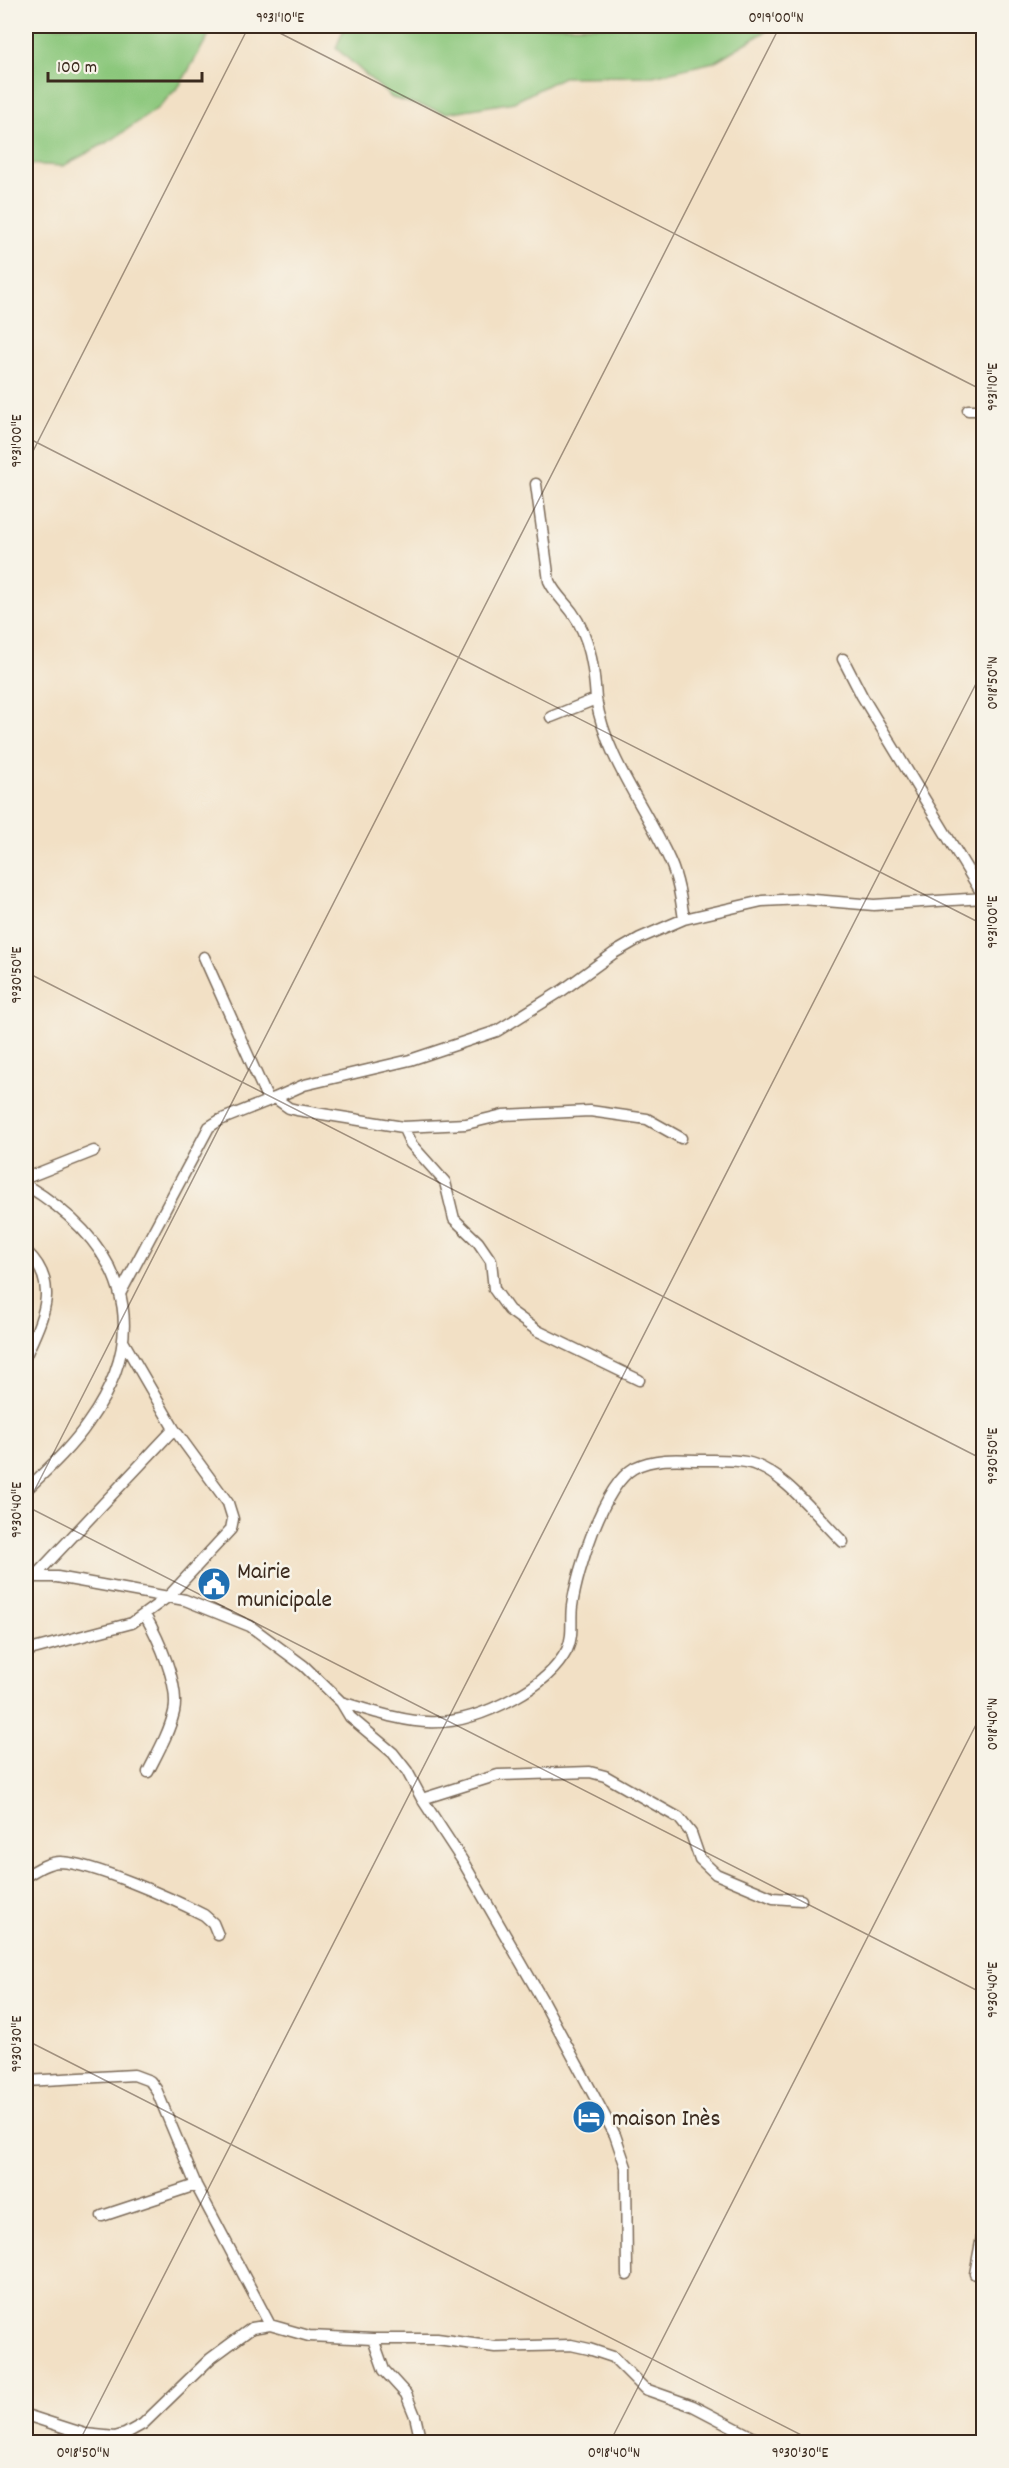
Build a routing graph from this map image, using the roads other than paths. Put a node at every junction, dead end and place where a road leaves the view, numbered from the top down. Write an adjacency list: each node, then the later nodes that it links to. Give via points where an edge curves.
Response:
1 (968, 410): 2 (street)
2 (984, 410)
3 (536, 484): 5 (street, via 546,569 555,594 572,612 586,639 592,656)
4 (843, 659): 7 (street)
5 (596, 699): 6 (street); 8 (street, via 622,773 670,862)
6 (552, 717)
7 (984, 898): 8 (street, via 874,905 802,899 762,901)
8 (684, 919): 10 (street, via 614,952 497,1031 410,1060 304,1085)
9 (204, 957): 10 (street, via 220,999)
10 (271, 1099): 11 (street, via 297,1110); 17 (street, via 209,1127)
11 (403, 1127): 12 (street, via 466,1124 503,1115 590,1112 647,1119); 20 (street, via 411,1144 445,1182 454,1219 491,1261 494,1289 509,1310 538,1331)
12 (681, 1138)
13 (94, 1151): 14 (street)
14 (26, 1178)
15 (26, 1185): 17 (street, via 79,1226 109,1264)
16 (26, 1251): 19 (street, via 41,1272 47,1302)
17 (120, 1294): 18 (street)
18 (123, 1341): 21 (street); 22 (street, via 117,1367 88,1423 59,1459)
19 (26, 1354)
20 (639, 1380)
21 (174, 1428): 24 (street); 25 (street, via 228,1503 233,1519 231,1529)
22 (26, 1490)
23 (843, 1542): 28 (street, via 763,1467 745,1462 654,1461 633,1469 607,1498 577,1584 567,1649 555,1668 526,1692 484,1715 431,1723 399,1719)
24 (31, 1576): 25 (street)
25 (169, 1596): 26 (street); 28 (street, via 250,1626 304,1666)
26 (145, 1615): 27 (street, via 132,1623); 29 (street, via 174,1686 175,1709)
27 (26, 1651)
28 (341, 1702): 30 (street, via 357,1724 393,1753)
29 (148, 1772)
30 (422, 1800): 32 (street, via 498,1775 590,1772 605,1776 679,1818 691,1833 700,1859 716,1874 773,1898); 39 (street, via 462,1860 537,1991 624,2156)
31 (26, 1876): 33 (street, via 60,1862 90,1869 198,1912 213,1923)
32 (801, 1900)
33 (218, 1935)
34 (26, 2081): 35 (street, via 134,2075 150,2081)
35 (196, 2185): 36 (street); 40 (street)
36 (102, 2216)
37 (984, 2226): 38 (street)
38 (975, 2274)
39 (627, 2275)
40 (270, 2325): 41 (street, via 309,2336); 43 (street, via 252,2328 238,2336 158,2410 125,2434)
41 (373, 2339): 44 (street, via 384,2370 406,2394); 45 (street, via 437,2339 495,2347 571,2345 589,2349 614,2357 645,2389 693,2406)
42 (26, 2415): 43 (street)
43 (88, 2438)
44 (421, 2442)
45 (762, 2442)

